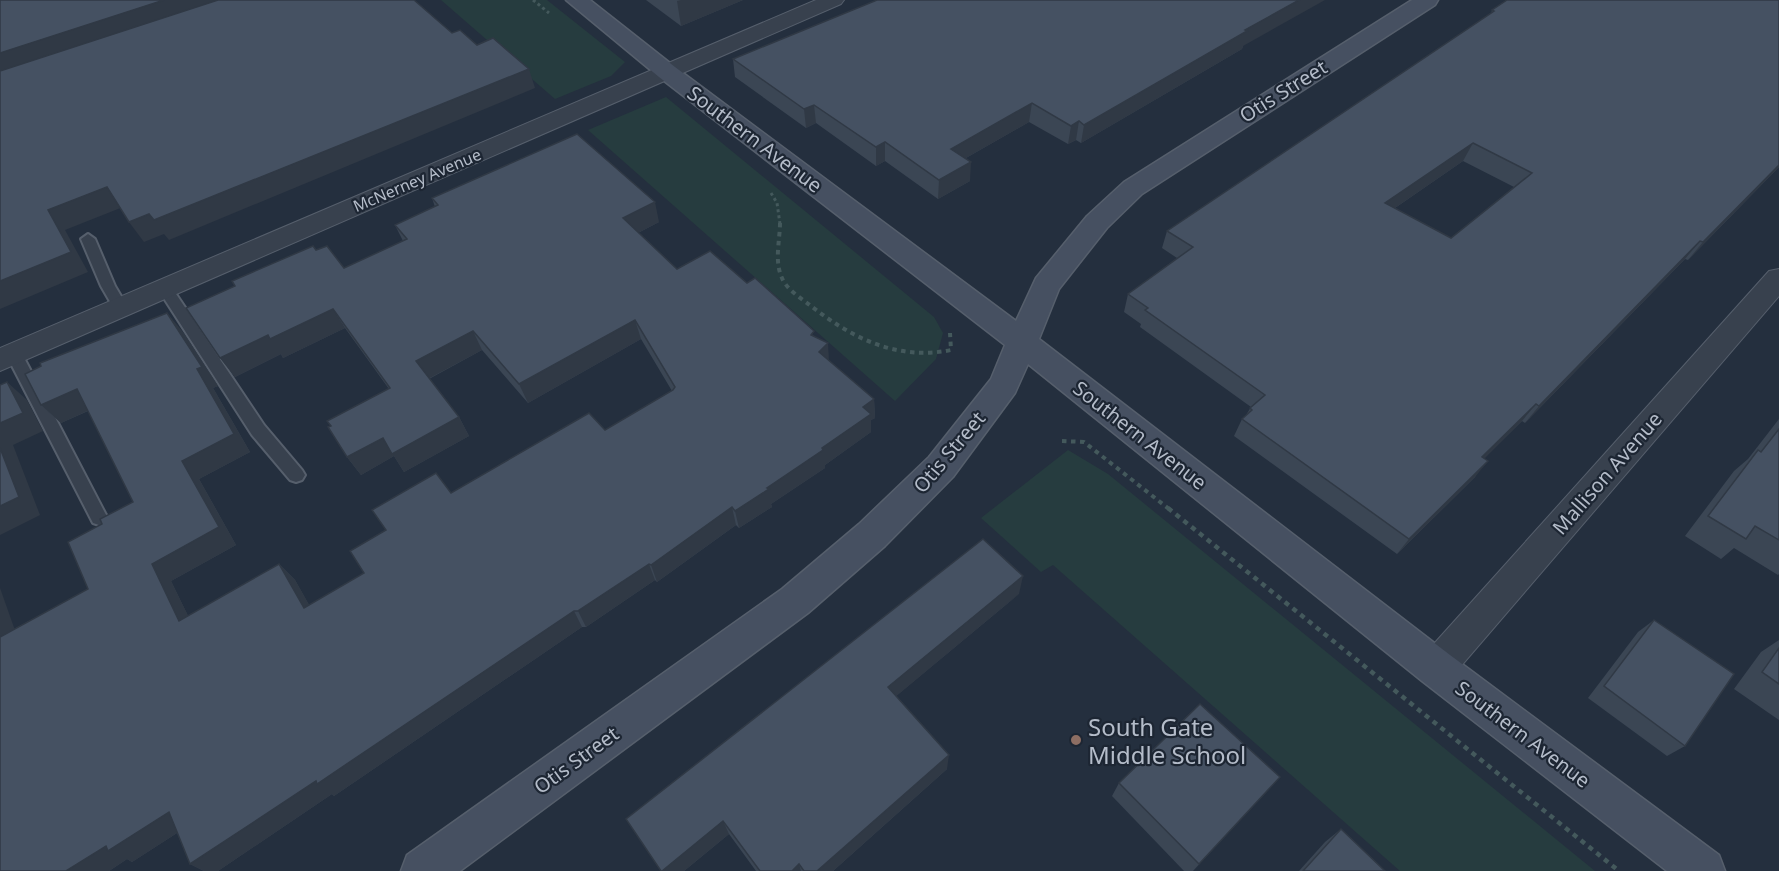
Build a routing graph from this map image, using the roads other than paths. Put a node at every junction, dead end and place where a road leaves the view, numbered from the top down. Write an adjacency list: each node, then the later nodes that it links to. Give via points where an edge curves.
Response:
1 (577, 0): 4 (main road, Southern Avenue)
2 (834, 0): 4 (street, McNerney Avenue)
3 (1427, 0): 9 (main road, Otis Street, via 1133,188 1097,222 1046,285)
4 (667, 72): 7 (street, McNerney Avenue); 9 (main road, Southern Avenue)
5 (88, 239): 8 (lane)
6 (1779, 278): 13 (street, Mallison Avenue)
7 (165, 289): 8 (street, McNerney Avenue); 11 (lane, via 258,430)
8 (121, 308): 10 (street, McNerney Avenue)
9 (1022, 343): 13 (main road, Southern Avenue); 14 (main road, Otis Street, via 1004,385 948,458 872,535 795,601)
10 (7, 357): 12 (lane)
11 (296, 475)
12 (99, 518)
13 (1436, 668): 15 (main road, Southern Avenue)
14 (423, 871)
15 (1703, 871)

